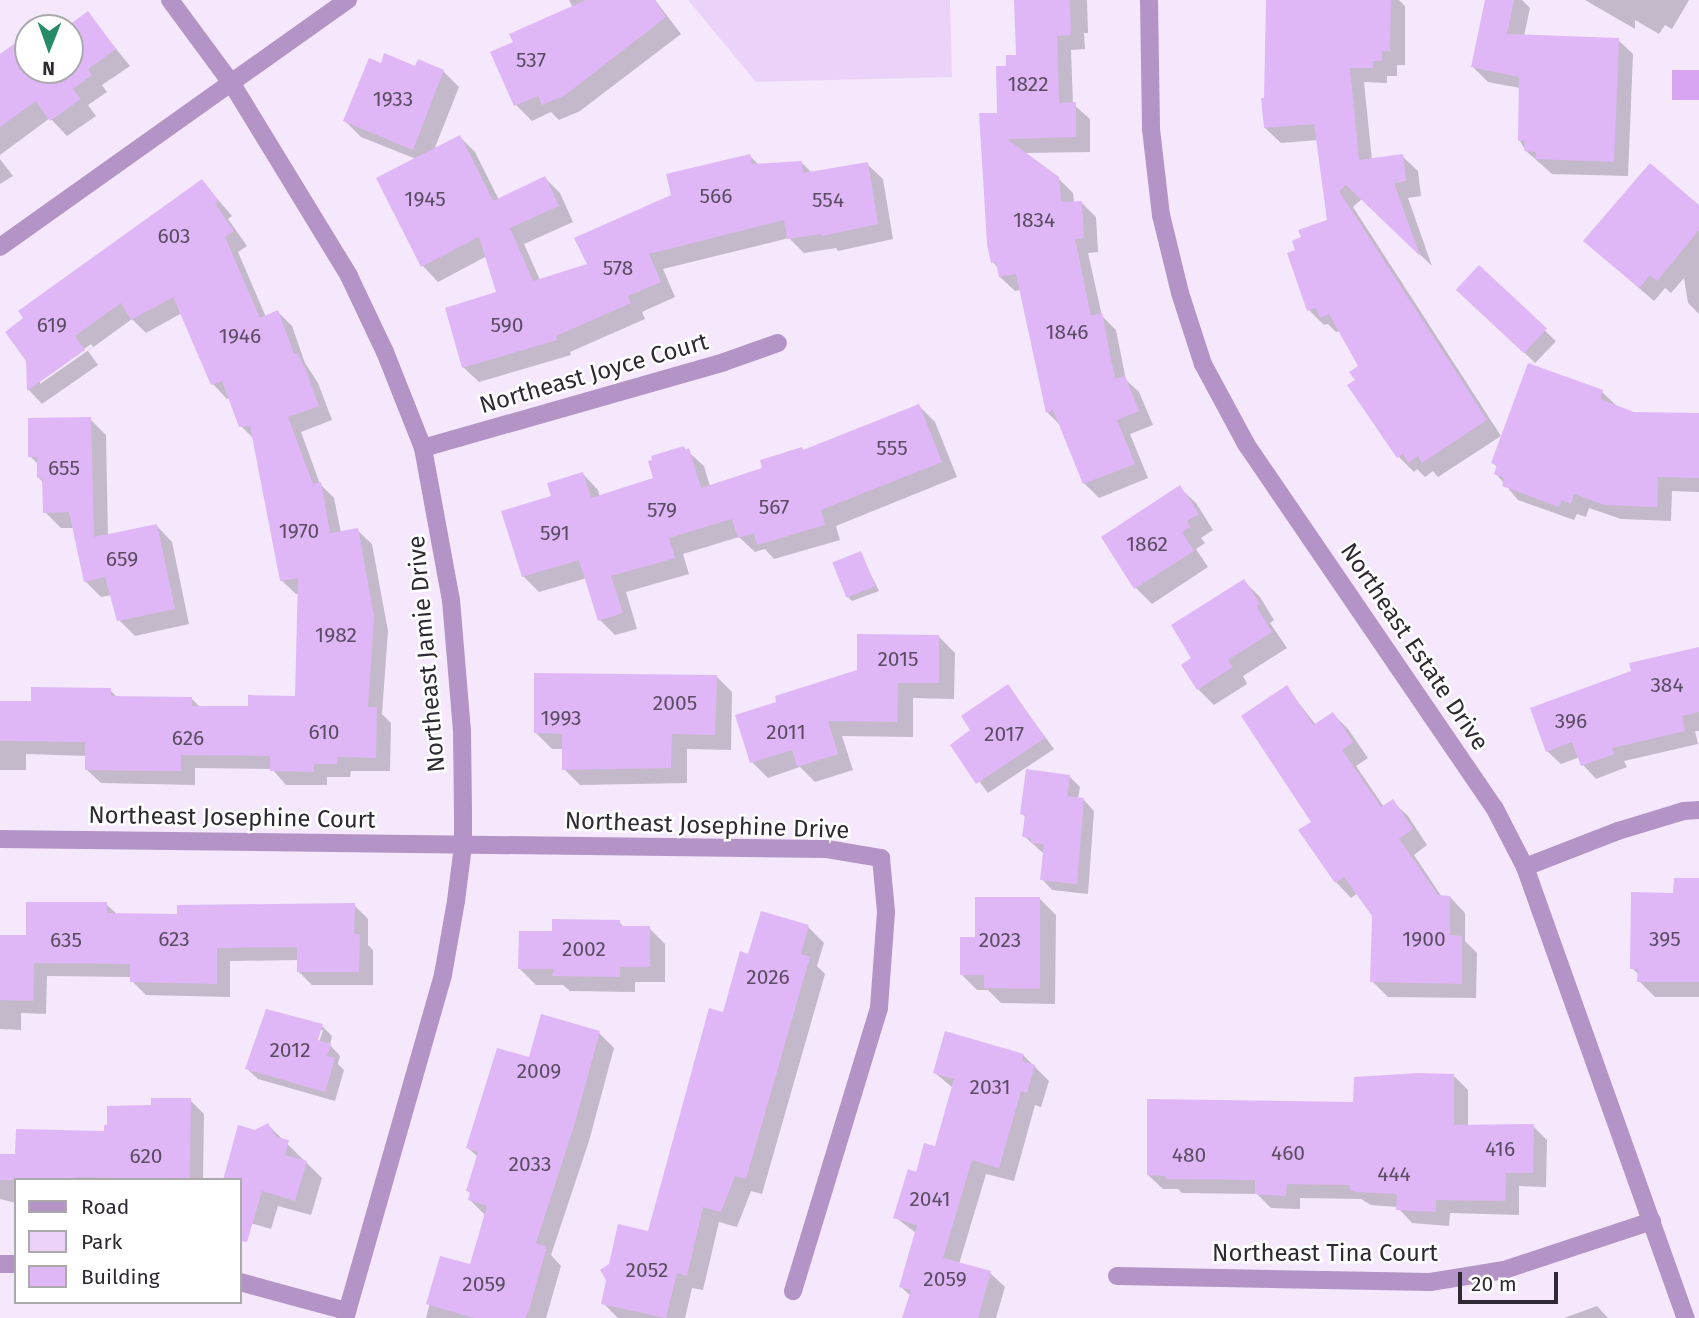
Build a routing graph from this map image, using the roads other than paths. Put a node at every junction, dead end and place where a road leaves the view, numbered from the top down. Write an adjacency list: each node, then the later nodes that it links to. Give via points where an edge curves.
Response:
1 (170, 0): 4 (street, Northeast Jamie Drive)
2 (348, 0): 4 (street)
3 (1149, 0): 11 (street, Northeast Estate Drive, via 1151,129 1161,215 1203,364 1246,444 1494,807)
4 (232, 84): 5 (street); 7 (street, Northeast Jamie Drive, via 349,276)
5 (0, 247)
6 (778, 343): 7 (street, Northeast Joyce Court)
7 (423, 448): 10 (street, Northeast Jamie Drive, via 451,600 462,731)
8 (1699, 810): 11 (street, via 1618,831)
9 (0, 839): 10 (street, Northeast Josephine Court)
10 (463, 846): 15 (street, Northeast Josephine Drive, via 827,849 881,858 886,912 879,1008); 16 (street, Northeast Jamie Drive, via 443,975)
11 (1525, 867): 12 (street, Northeast Estate Drive)
12 (1652, 1221): 13 (street, Northeast Tina Court, via 1504,1270 1430,1282); 17 (street, Northeast Estate Drive)
13 (1116, 1276)
14 (242, 1283): 16 (street)
15 (793, 1291)
16 (346, 1314)
17 (1686, 1318)

